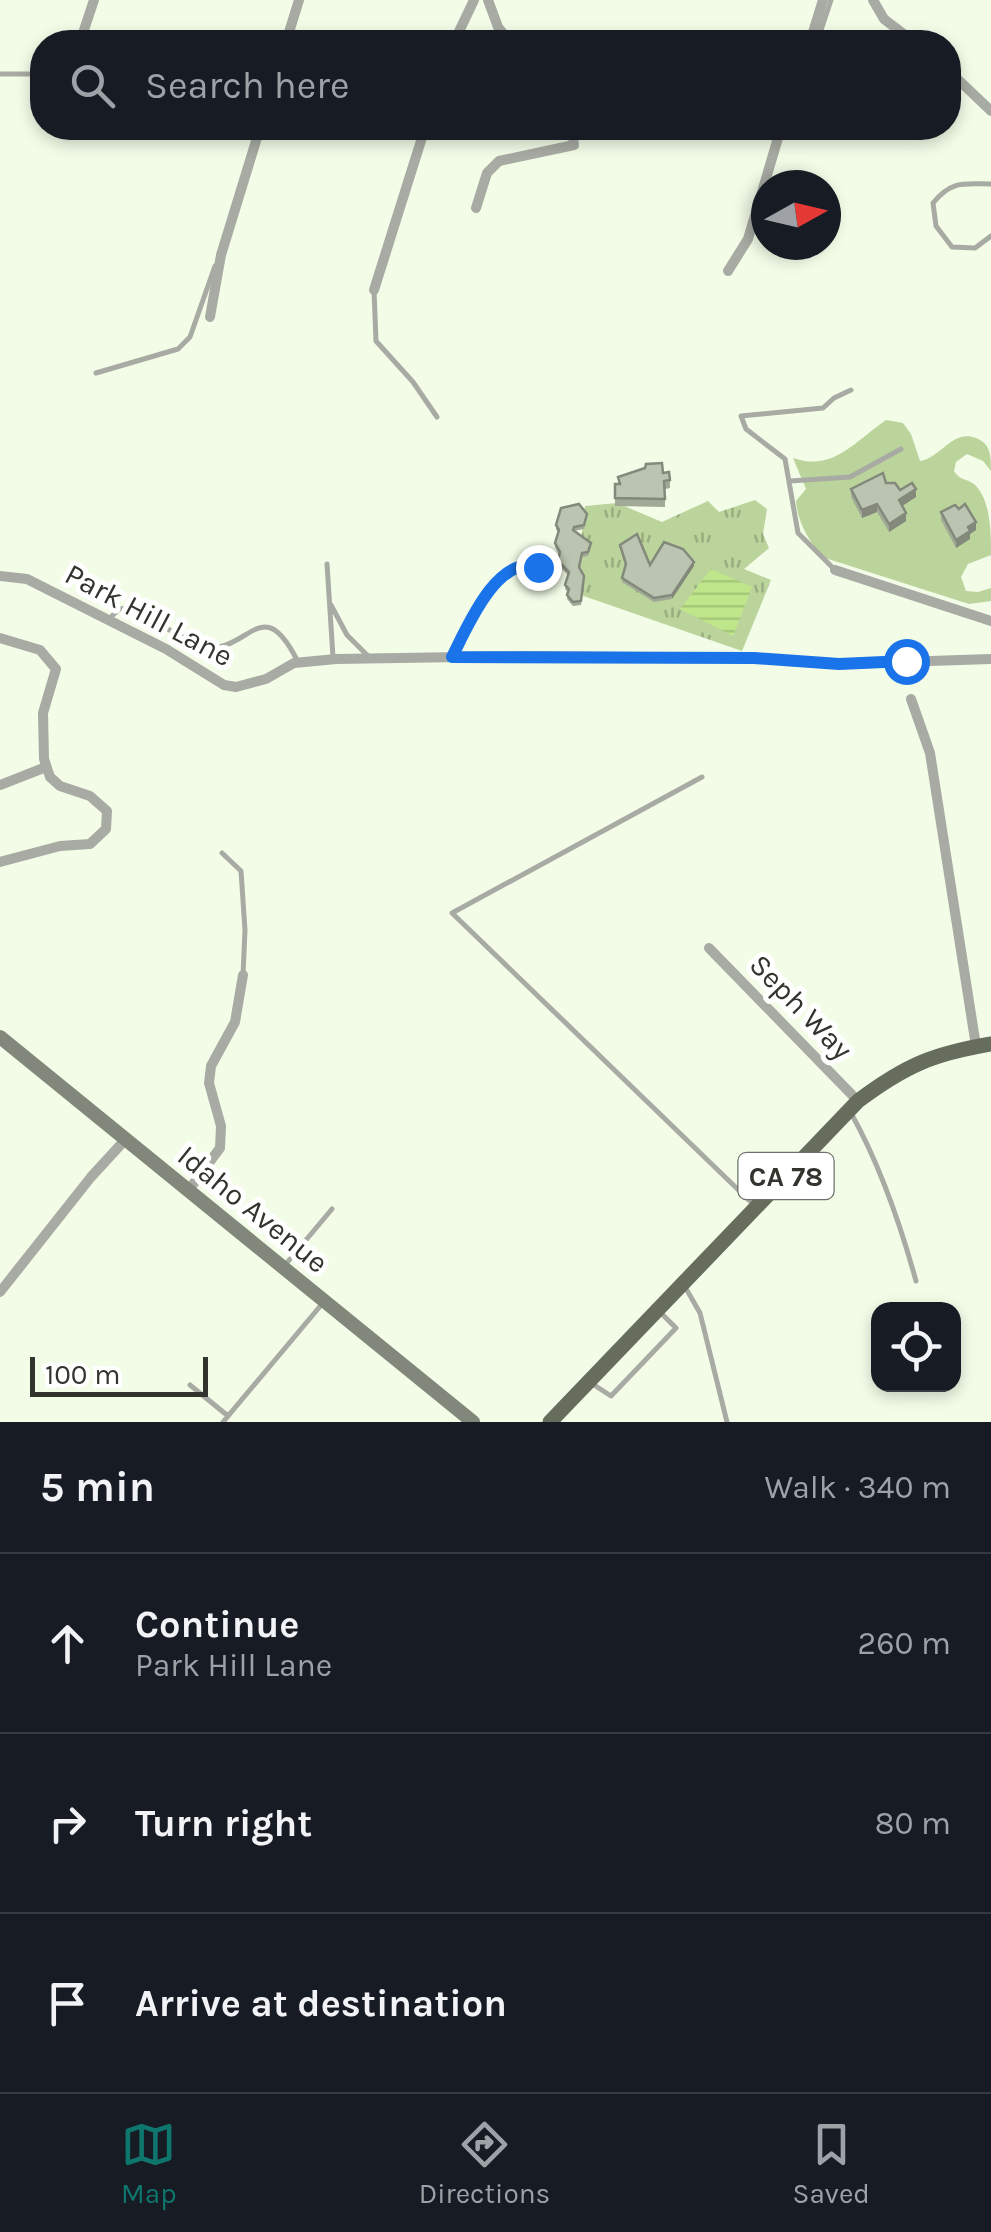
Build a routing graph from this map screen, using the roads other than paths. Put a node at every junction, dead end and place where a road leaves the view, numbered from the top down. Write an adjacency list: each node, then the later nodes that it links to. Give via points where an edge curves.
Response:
1 (94, 0): 8 (street)
2 (299, 0): 9 (street)
3 (474, 0): 10 (street)
4 (488, 0): 11 (street)
5 (824, 0): 12 (street)
6 (832, 0): 13 (lane)
7 (873, 0): 14 (street)
8 (84, 30)
9 (290, 30)
10 (460, 30)
11 (500, 30)
12 (814, 30)
13 (822, 30)
14 (898, 30)
15 (0, 74): 16 (lane)
16 (30, 74)
17 (961, 82): 18 (street)
18 (991, 111)
19 (256, 140): 26 (street)
20 (421, 140): 28 (street)
21 (573, 140): 24 (street, via 499,161 487,173)
22 (777, 140): 27 (street, via 748,239)
23 (991, 184): 25 (lane, via 946,187 933,203 936,226 952,247 975,248)
24 (476, 208)
25 (991, 236)
26 (221, 255): 29 (street); 30 (lane, via 190,337 178,349)
27 (728, 271)
28 (374, 290): 32 (lane, via 376,341)
29 (210, 317)
30 (96, 374)
31 (852, 390): 34 (lane, via 823,408 741,416 746,428 785,459)
32 (438, 417)
33 (901, 450): 34 (lane, via 850,477)
34 (790, 481): 36 (lane, via 798,533)
35 (327, 564): 39 (lane)
36 (835, 570): 41 (street)
37 (553, 573): 43 (lane, via 524,565 504,575)
38 (0, 576): 40 (street, Park Hill Lane, via 28,579)
39 (329, 602): 44 (lane); 46 (lane)
40 (108, 620): 47 (street, Park Hill Lane, via 224,686 266,680); 47 (lane, via 129,608 212,650 266,627 282,634)
41 (991, 621)
42 (0, 638): 49 (street, via 40,650 56,670 43,713)
43 (452, 657): 44 (street, Park Hill Lane); 45 (street, Park Hill Lane, via 839,664)
44 (371, 658): 46 (street, Park Hill Lane)
45 (991, 659)
46 (333, 660): 47 (street, Park Hill Lane)
47 (299, 663)
48 (911, 699): 57 (street, via 930,753)
49 (46, 767): 51 (street); 53 (street, via 60,786 90,796 107,811 106,829 90,844)
50 (702, 777): 61 (lane, via 452,913)
51 (0, 786)
52 (222, 853): 55 (lane, via 241,871)
53 (0, 862)
54 (708, 948): 58 (street, Seph Way)
55 (242, 975): 60 (street, via 235,1022 211,1066 220,1148)
56 (0, 1037): 59 (street, Idaho Avenue)
57 (983, 1045): 58 (main road, CA 78, via 917,1062)
58 (854, 1106): 61 (main road, CA 78); 64 (lane)
59 (125, 1140): 60 (street, Idaho Avenue); 66 (street)
60 (188, 1191): 63 (street, Idaho Avenue)
61 (756, 1207): 65 (main road, CA 78)
62 (332, 1209): 63 (lane)
63 (282, 1267): 67 (street, Idaho Avenue)
64 (916, 1281)
65 (683, 1282): 68 (main road, CA 78); 74 (lane, via 700,1314)
66 (0, 1292)
67 (324, 1302): 71 (lane); 72 (street, Idaho Avenue)
68 (657, 1309): 69 (main road, CA 78); 69 (lane, via 676,1328 611,1396)
69 (589, 1381): 73 (main road, CA 78)
70 (190, 1385): 71 (lane)
71 (226, 1419)
72 (473, 1422)
73 (550, 1422)
74 (727, 1422)

